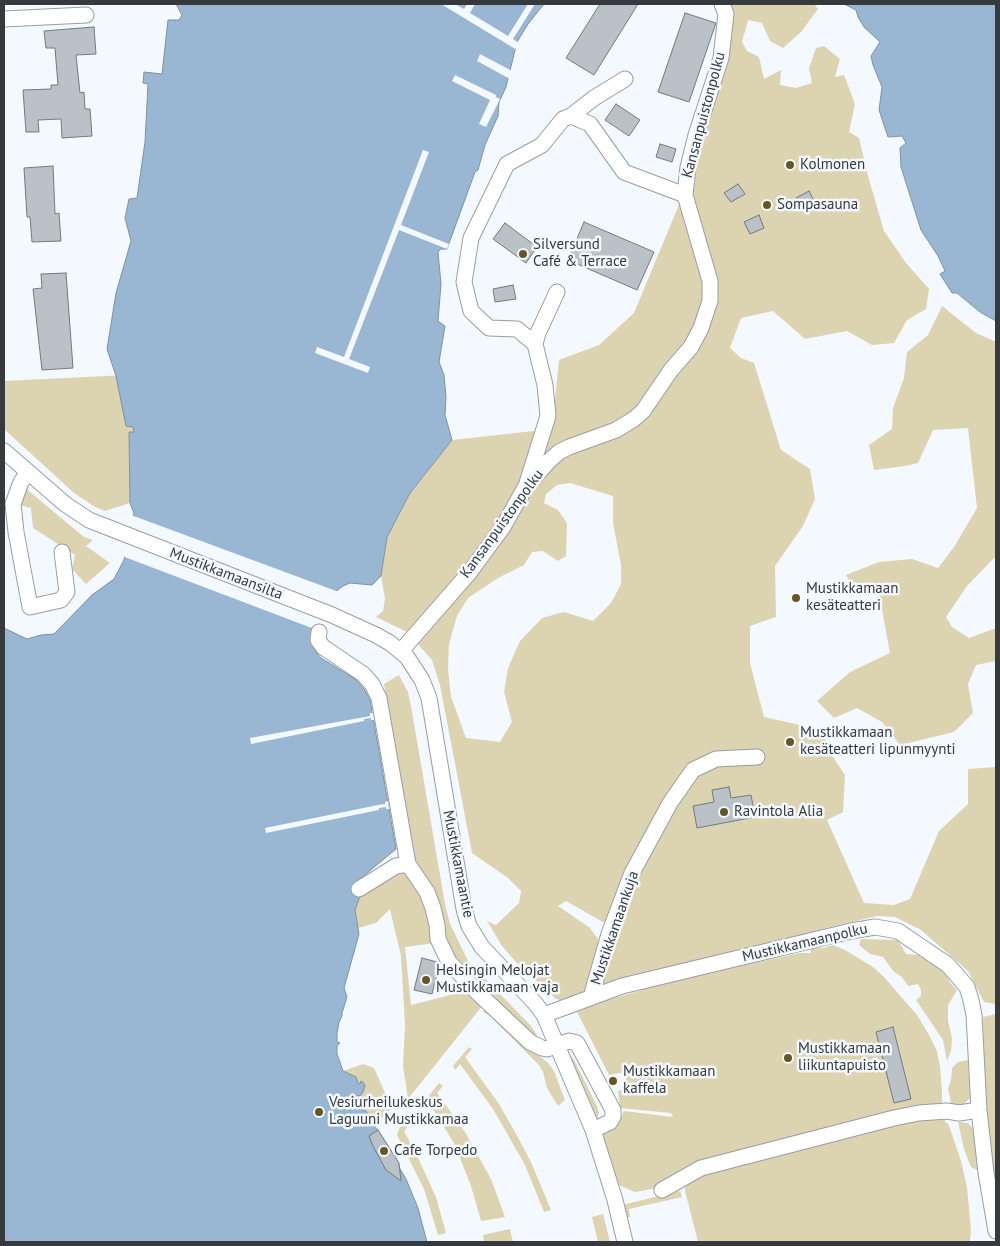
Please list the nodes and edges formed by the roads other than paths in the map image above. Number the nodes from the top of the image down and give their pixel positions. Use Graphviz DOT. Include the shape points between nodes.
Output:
graph roads {
  1 [pos="724,9"];
  2 [pos="86,15"];
  3 [pos="4,19"];
  4 [pos="625,80"];
  5 [pos="572,116"];
  6 [pos="685,194"];
  7 [pos="557,292"];
  8 [pos="535,344"];
  9 [pos="4,451"];
  10 [pos="28,472"];
  11 [pos="526,486"];
  12 [pos="9,512"];
  13 [pos="62,552"];
  14 [pos="332,615"];
  15 [pos="318,632"];
  16 [pos="401,651"];
  17 [pos="757,758"];
  18 [pos="408,864"];
  19 [pos="360,889"];
  20 [pos="591,997"];
  21 [pos="544,1015"];
  22 [pos="556,1046"];
  23 [pos="979,1110"];
  24 [pos="593,1130"];
  25 [pos="662,1190"];
  26 [pos="996,1231"];
  27 [pos="625,1242"];
  1 -- 6 [label="street, Kansanpuistonpolku" via="721,58 696,135"];
  2 -- 3 [label="street"];
  4 -- 5 [label="street" via="594,98"];
  5 -- 6 [label="street" via="590,124 624,172"];
  5 -- 8 [label="street" via="563,119 542,145 507,164 471,238 465,273 464,282 472,312 489,328 518,329"];
  6 -- 11 [label="street, Kansanpuistonpolku" via="710,281 708,310 691,347 634,420 559,452"];
  7 -- 8 [label="street"];
  8 -- 11 [label="street" via="545,384 548,416"];
  9 -- 10 [label="street"];
  10 -- 12 [label="street"];
  10 -- 14 [label="street, Mustikkamaansilta" via="89,520"];
  11 -- 16 [label="street, Kansanpuistonpolku" via="503,527 469,573"];
  12 -- 13 [label="street" via="30,607 61,600 68,592"];
  14 -- 16 [label="street, Mustikkamaantie" via="376,635"];
  15 -- 18 [label="street" via="322,647 363,674 379,698"];
  16 -- 21 [label="street, Mustikkamaantie" via="422,680 428,698 469,926 482,947"];
  17 -- 20 [label="street, Mustikkamaankuja" via="716,759 692,770 632,873 609,934"];
  18 -- 19 [label="street" via="396,866"];
  18 -- 22 [label="street" via="427,892 438,939 449,962 530,1042 547,1049"];
  20 -- 21 [label="street, Mustikkamaankuja"];
  20 -- 23 [label="street, Mustikkamaanpolku" via="622,986 851,931 875,927 898,931 948,965 966,987 974,1015"];
  21 -- 22 [label="street, Mustikkamaantie"];
  22 -- 24 [label="street, Mustikkamaantie"];
  22 -- 24 [label="street" via="568,1041 577,1043 613,1110 610,1122"];
  23 -- 25 [label="street" via="919,1113 886,1120 701,1168"];
  23 -- 26 [label="street, Mustikkamaanpolku"];
  24 -- 27 [label="street, Mustikkamaantie"];
}
